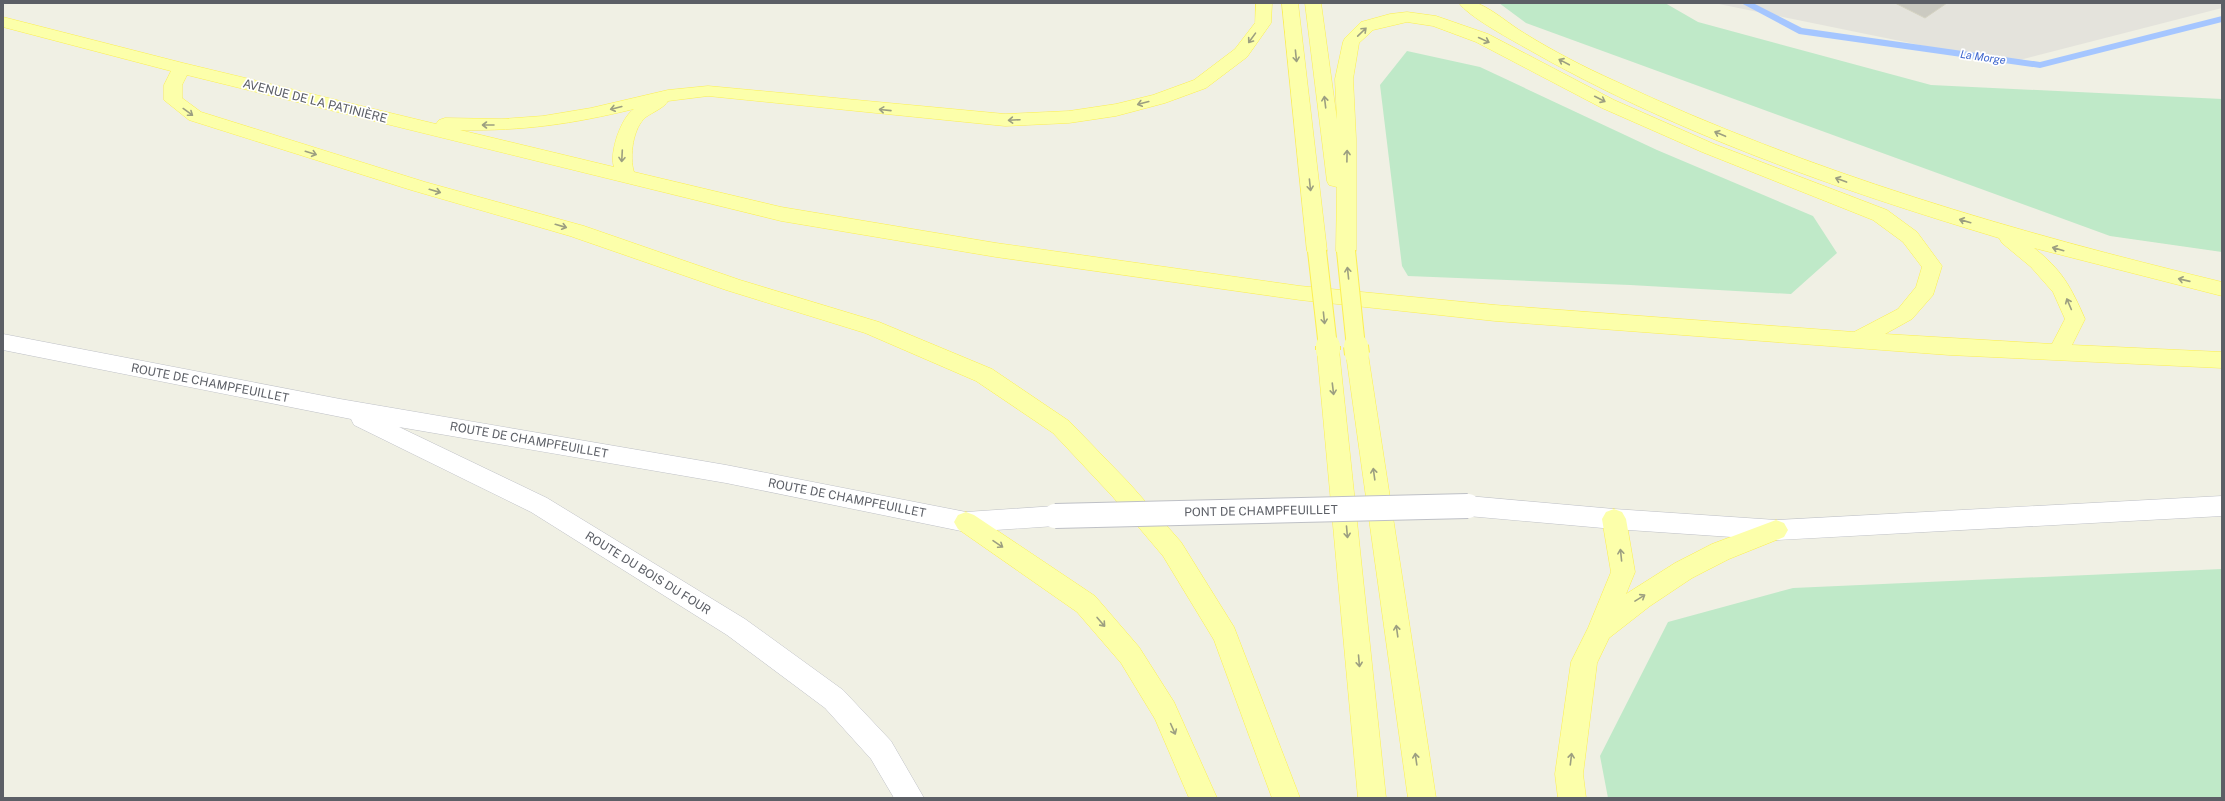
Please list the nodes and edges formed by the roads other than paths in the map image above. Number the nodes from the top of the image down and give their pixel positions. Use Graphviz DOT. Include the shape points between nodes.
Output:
graph roads {
  1 [pos="1264,3"];
  2 [pos="1290,3"];
  3 [pos="1313,3"];
  4 [pos="1467,3"];
  5 [pos="3,22"];
  6 [pos="181,68"];
  7 [pos="668,95"];
  8 [pos="409,124"];
  9 [pos="627,178"];
  10 [pos="2002,232"];
  11 [pos="1346,251"];
  12 [pos="2222,289"];
  13 [pos="1857,340"];
  14 [pos="3,342"];
  15 [pos="2058,352"];
  16 [pos="2222,360"];
  17 [pos="340,408"];
  18 [pos="2222,506"];
  19 [pos="1055,516"];
  20 [pos="1614,519"];
  21 [pos="966,522"];
  22 [pos="1776,530"];
  23 [pos="1599,632"];
  24 [pos="910,798"];
  25 [pos="1203,798"];
  26 [pos="1286,798"];
  27 [pos="1372,798"];
  28 [pos="1422,798"];
  29 [pos="1572,798"];
  1 -- 7 [label="main road, one-way" via="1263,23 1241,53 1200,84 1159,99 1116,110 1069,117 1005,120 708,91"];
  2 -- 27 [label="main road, one-way, bridge" via="1338,436"];
  11 -- 3 [label="main road, one-way"];
  10 -- 4 [label="main road, one-way" via="1902,202 1731,139 1612,88 1504,30"];
  5 -- 6 [label="main road, AVENUE DE LA PATINIÈRE"];
  6 -- 8 [label="main road, AVENUE DE LA PATINIÈRE"];
  6 -- 26 [label="main road, one-way" via="173,85 173,100 195,116 418,186 577,231 733,285 872,327 984,374 1061,427 1172,549 1225,635"];
  7 -- 8 [label="main road, one-way" via="591,114 543,122"];
  7 -- 9 [label="main road, one-way" via="637,115 623,144 622,163"];
  8 -- 9 [label="main road, AVENUE DE LA PATINIÈRE"];
  9 -- 13 [label="main road, AVENUE DE LA PATINIÈRE" via="781,214 996,250 1300,293 1495,313"];
  12 -- 10 [label="main road, one-way" via="2103,261"];
  15 -- 10 [label="main road, one-way" via="2075,319 2062,289 2038,262"];
  11 -- 13 [label="main road, one-way" via="1347,139 1344,79 1351,42 1368,26 1390,19 1407,16 1436,21 1482,38 1608,104 1708,148 1880,215 1910,237 1932,266 1926,290 1905,314"];
  28 -- 11 [label="main road, one-way, bridge" via="1357,354"];
  13 -- 15 [label="main road, AVENUE DE LA PATINIÈRE"];
  14 -- 17 [label="street, ROUTE DE CHAMPFEUILLET"];
  15 -- 16 [label="main road, AVENUE DE LA PATINIÈRE"];
  17 -- 21 [label="street, ROUTE DE CHAMPFEUILLET" via="726,474"];
  17 -- 24 [label="street, ROUTE DU BOIS DU FOUR" via="539,505 736,627 834,698 882,750"];
  18 -- 22 [label="street, PONT DE CHAMPFEUILLET"];
  19 -- 20 [label="street, PONT DE CHAMPFEUILLET, bridge" via="1468,506"];
  19 -- 21 [label="street, ROUTE DE CHAMPFEUILLET"];
  20 -- 22 [label="street, PONT DE CHAMPFEUILLET"];
  23 -- 20 [label="main road, one-way" via="1623,572"];
  21 -- 25 [label="main road, one-way" via="1086,604 1130,655 1166,711"];
  23 -- 22 [label="main road, one-way" via="1632,603 1673,577 1714,554"];
  29 -- 23 [label="main road, one-way" via="1569,774 1584,662"];
}
